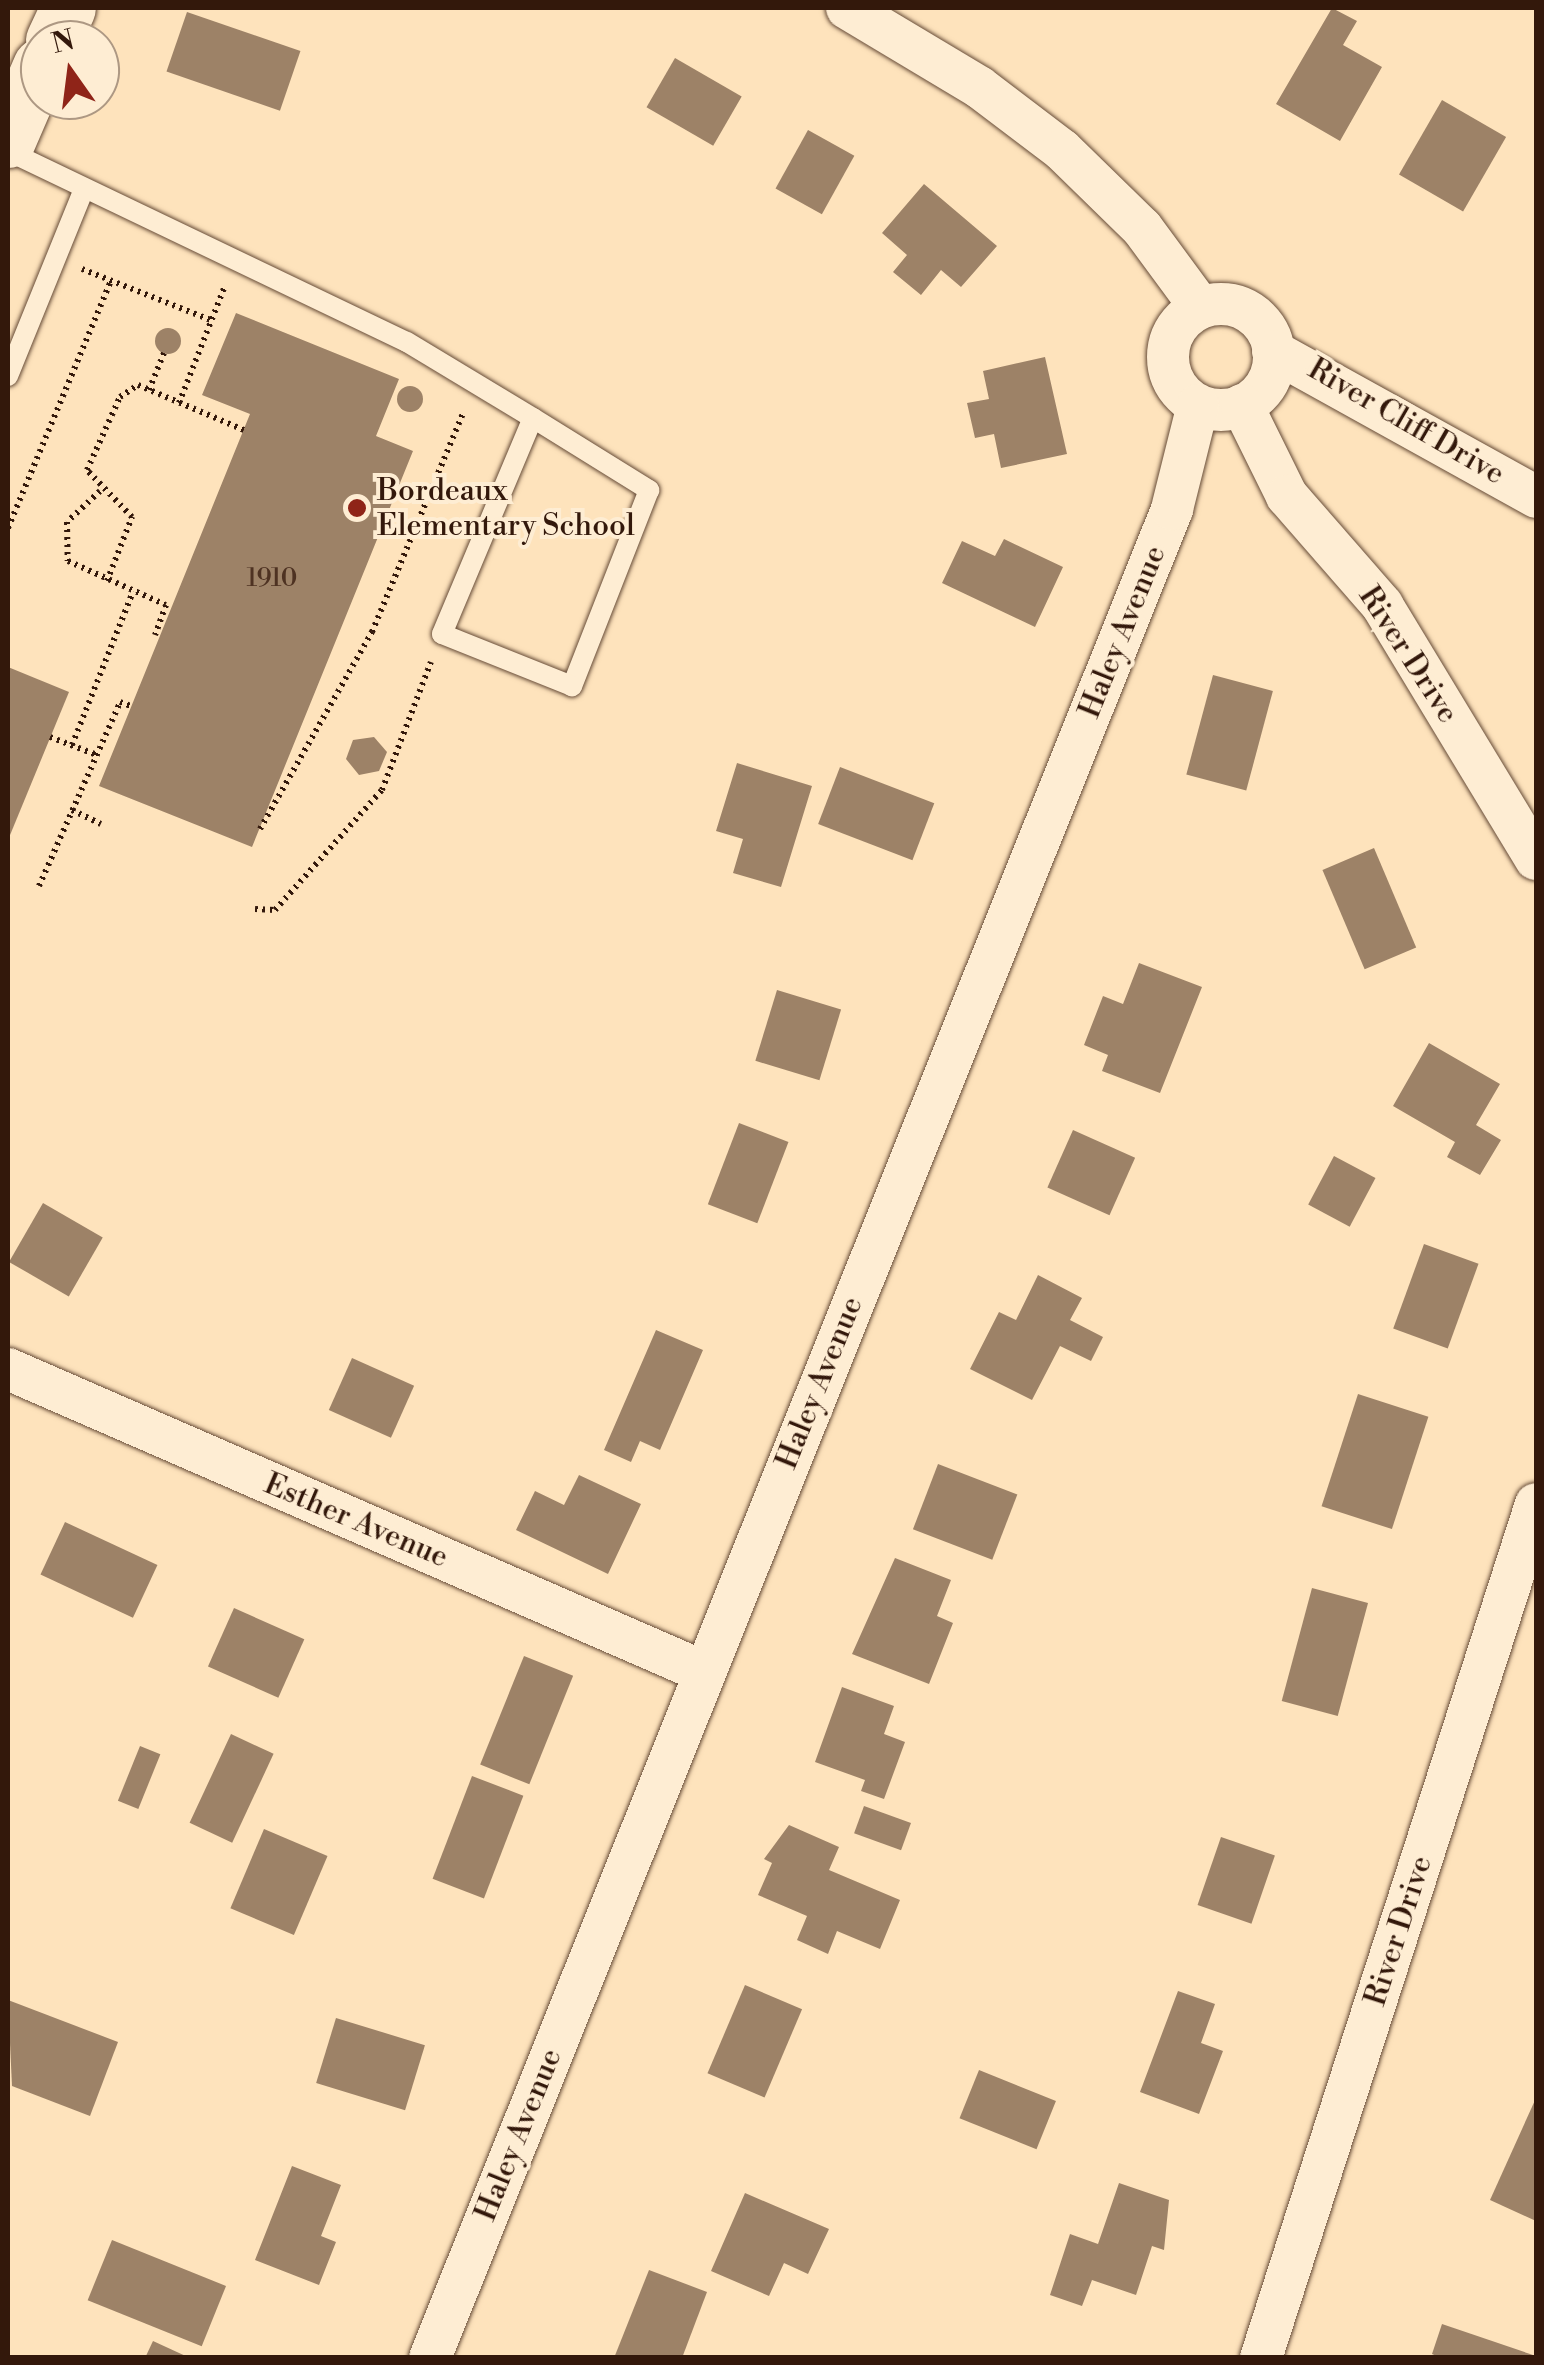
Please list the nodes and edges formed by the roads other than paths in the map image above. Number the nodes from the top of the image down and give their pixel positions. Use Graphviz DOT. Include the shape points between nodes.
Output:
graph roads {
  1 [pos="847,8"];
  2 [pos="20,112"];
  3 [pos="8,140"];
  4 [pos="8,151"];
  5 [pos="83,191"];
  6 [pos="1201,308"];
  7 [pos="1273,350"];
  8 [pos="8,376"];
  9 [pos="1198,405"];
  10 [pos="1242,406"];
  11 [pos="532,418"];
  12 [pos="1536,497"];
  13 [pos="1536,859"];
  14 [pos="8,1370"];
  15 [pos="1536,1504"];
  16 [pos="704,1672"];
  17 [pos="430,2358"];
  18 [pos="1261,2358"];
  1 -- 6 [label="street" via="980,87 1062,150 1142,228"];
  2 -- 3 [label="street"];
  4 -- 5 [label="lane"];
  5 -- 8 [label="lane"];
  5 -- 11 [label="lane" via="238,255"];
  6 -- 7 [label="street" via="1245,310"];
  6 -- 9 [label="street" via="1180,324 1168,356 1178,389"];
  7 -- 10 [label="street" via="1269,380"];
  7 -- 12 [label="street, River Cliff Drive"];
  9 -- 10 [label="street"];
  9 -- 16 [label="street, Haley Avenue" via="1172,509"];
  10 -- 13 [label="street, River Drive" via="1287,496 1382,605"];
  11 -- 11 [label="lane" via="442,634 572,686 649,490"];
  14 -- 16 [label="street, Esther Avenue"];
  15 -- 18 [label="street, River Drive"];
  16 -- 17 [label="street, Haley Avenue"];
}
